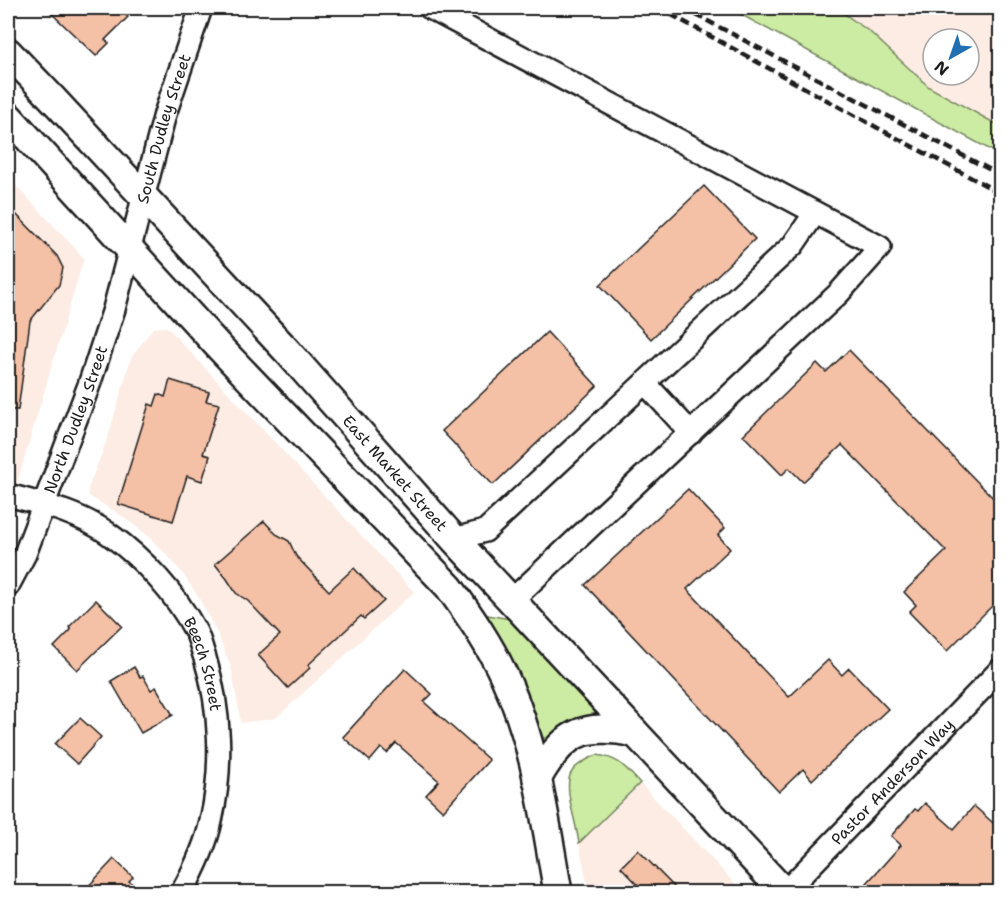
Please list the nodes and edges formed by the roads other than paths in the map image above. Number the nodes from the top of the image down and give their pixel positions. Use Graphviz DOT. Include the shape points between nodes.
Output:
graph roads {
  1 [pos="201,8"];
  2 [pos="430,8"];
  3 [pos="8,52"];
  4 [pos="8,116"];
  5 [pos="143,196"];
  6 [pos="815,213"];
  7 [pos="130,249"];
  8 [pos="646,384"];
  9 [pos="691,433"];
  10 [pos="8,495"];
  11 [pos="44,504"];
  12 [pos="454,539"];
  13 [pos="8,586"];
  14 [pos="449,587"];
  15 [pos="512,600"];
  16 [pos="1000,670"];
  17 [pos="635,733"];
  18 [pos="537,779"];
  19 [pos="182,892"];
  20 [pos="558,892"];
  21 [pos="785,892"];
  1 -- 5 [label="street, South Dudley Street" via="165,114"];
  2 -- 6 [label="street"];
  3 -- 5 [label="main road, East Market Street"];
  4 -- 7 [label="main road"];
  5 -- 7 [label="street, South Dudley Street"];
  5 -- 12 [label="main road, East Market Street"];
  6 -- 8 [label="street" via="793,245"];
  6 -- 9 [label="street" via="880,247 839,293"];
  7 -- 11 [label="street, North Dudley Street" via="89,385"];
  7 -- 14 [label="main road"];
  8 -- 9 [label="street"];
  8 -- 12 [label="street" via="485,531"];
  9 -- 15 [label="street"];
  10 -- 11 [label="street, Beech Street"];
  11 -- 13 [label="street, North Dudley Street"];
  11 -- 19 [label="street, Beech Street" via="90,522 142,560 197,634 212,681 218,723 217,783 211,821"];
  12 -- 15 [label="main road, East Market Street"];
  14 -- 15 [label="main road" via="491,606"];
  14 -- 18 [label="main road" via="481,632 505,678"];
  15 -- 17 [label="main road, East Market Street"];
  16 -- 21 [label="street, Pastor Anderson Way"];
  17 -- 18 [label="main road" via="603,728 584,731 564,742"];
  17 -- 21 [label="main road, East Market Street"];
  18 -- 20 [label="main road"];
}
